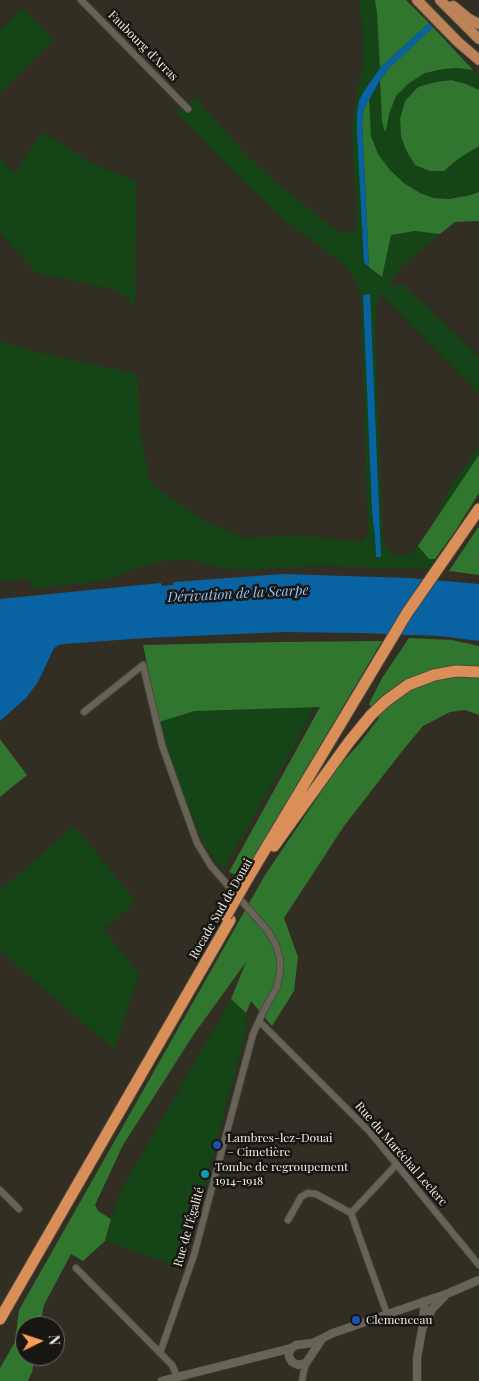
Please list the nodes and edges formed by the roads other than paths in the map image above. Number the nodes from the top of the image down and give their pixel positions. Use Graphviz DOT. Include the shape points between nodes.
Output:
graph roads {
  1 [pos="80,0"];
  2 [pos="417,0"];
  3 [pos="440,0"];
  4 [pos="446,0"];
  5 [pos="479,24"];
  6 [pos="479,39"];
  7 [pos="479,60"];
  8 [pos="188,109"];
  9 [pos="479,509"];
  10 [pos="479,520"];
  11 [pos="443,566"];
  12 [pos="391,646"];
  13 [pos="479,672"];
  14 [pos="84,712"];
  15 [pos="270,852"];
  16 [pos="250,880"];
  17 [pos="228,918"];
  18 [pos="259,1020"];
  19 [pos="397,1164"];
  20 [pos="0,1190"];
  21 [pos="19,1209"];
  22 [pos="351,1212"];
  23 [pos="288,1220"];
  24 [pos="479,1265"];
  25 [pos="76,1268"];
  26 [pos="479,1280"];
  27 [pos="454,1291"];
  28 [pos="426,1301"];
  29 [pos="409,1307"];
  30 [pos="0,1308"];
  31 [pos="430,1313"];
  32 [pos="387,1314"];
  33 [pos="0,1319"];
  34 [pos="423,1321"];
  35 [pos="422,1330"];
  36 [pos="322,1339"];
  37 [pos="303,1345"];
  38 [pos="292,1348"];
  39 [pos="160,1352"];
  40 [pos="260,1356"];
  41 [pos="308,1360"];
  42 [pos="292,1362"];
  43 [pos="177,1376"];
  44 [pos="162,1381"];
  45 [pos="301,1381"];
  46 [pos="417,1381"];
  1 -- 8 [label="street, Faubourg d'Arras"];
  2 -- 7 [label="main road"];
  3 -- 6 [label="main road"];
  4 -- 5 [label="main road"];
  9 -- 11 [label="highway, Rocade Sud de Douai"];
  10 -- 11 [label="highway, Rocade Sud de Douai"];
  11 -- 12 [label="highway, Rocade Sud de Douai"];
  12 -- 15 [label="highway, Rocade Sud de Douai"];
  12 -- 16 [label="highway, Rocade Sud de Douai"];
  13 -- 15 [label="highway" via="450,672 428,677 403,689 382,705 348,742"];
  14 -- 18 [label="street, Rue de l'Égalité" via="143,665 164,750 197,842 211,866 268,931 279,952 279,980"];
  15 -- 16 [label="highway, Rocade Sud de Douai"];
  16 -- 17 [label="highway, Rocade Sud de Douai"];
  17 -- 30 [label="highway, Rocade Sud de Douai"];
  17 -- 33 [label="highway, Rocade Sud de Douai"];
  18 -- 19 [label="street, Rue du Maréchal Leclerc" via="366,1128"];
  18 -- 39 [label="street, Rue de l'Égalité" via="194,1255"];
  19 -- 22 [label="street"];
  19 -- 24 [label="street, Rue du Maréchal Leclerc"];
  20 -- 21 [label="street"];
  22 -- 23 [label="street" via="308,1193 301,1197"];
  22 -- 32 [label="street"];
  25 -- 39 [label="street"];
  26 -- 27 [label="street"];
  27 -- 28 [label="street"];
  27 -- 31 [label="street" via="438,1302"];
  28 -- 29 [label="street"];
  28 -- 31 [label="street"];
  28 -- 34 [label="street"];
  29 -- 32 [label="street"];
  29 -- 34 [label="street" via="418,1311"];
  31 -- 35 [label="street"];
  32 -- 36 [label="street"];
  34 -- 35 [label="street"];
  35 -- 46 [label="street"];
  36 -- 37 [label="street"];
  36 -- 41 [label="street"];
  37 -- 38 [label="street"];
  37 -- 41 [label="street" via="309,1350"];
  38 -- 40 [label="street"];
  38 -- 42 [label="street" via="289,1354"];
  39 -- 43 [label="street"];
  40 -- 42 [label="street" via="285,1357"];
  40 -- 43 [label="street"];
  41 -- 42 [label="street" via="300,1365"];
  41 -- 45 [label="street"];
  42 -- 45 [label="street"];
  43 -- 44 [label="street"];
}
